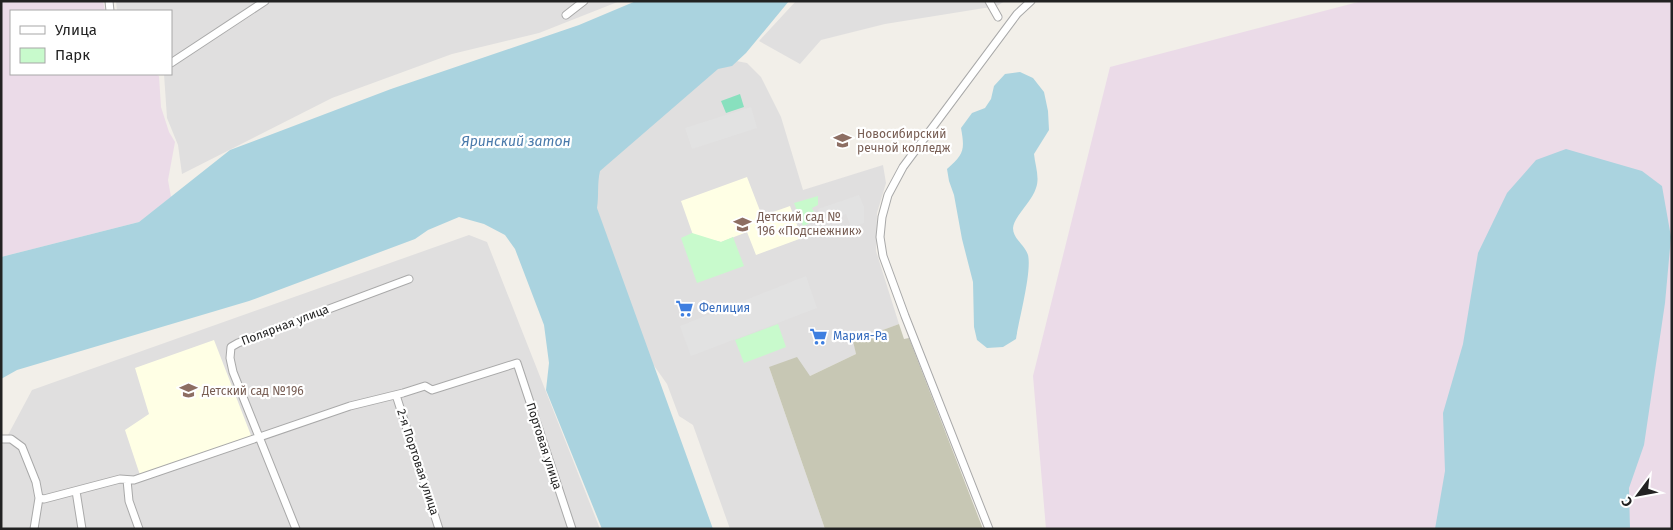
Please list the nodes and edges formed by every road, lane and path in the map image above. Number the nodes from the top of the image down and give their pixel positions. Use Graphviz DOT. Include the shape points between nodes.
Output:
graph roads {
  1 [pos="265,1"];
  2 [pos="584,1"];
  3 [pos="989,1"];
  4 [pos="1030,1"];
  5 [pos="566,15"];
  6 [pos="998,17"];
  7 [pos="172,62"];
  8 [pos="408,279"];
  9 [pos="396,395"];
  10 [pos="260,437"];
  11 [pos="1,439"];
  12 [pos="127,480"];
  13 [pos="76,491"];
  14 [pos="39,498"];
  15 [pos="34,529"];
  16 [pos="82,529"];
  17 [pos="139,529"];
  18 [pos="296,529"];
  19 [pos="439,529"];
  20 [pos="572,529"];
  21 [pos="989,529"];
  1 -- 7 [label="street"];
  2 -- 5 [label="street"];
  3 -- 6 [label="street"];
  4 -- 21 [label="street" via="902,167 888,195 880,237 883,256 905,316"];
  8 -- 10 [label="street, Полярная улица" via="232,347 233,372"];
  9 -- 10 [label="street" via="350,406"];
  9 -- 19 [label="street, 2-я Портовая улица"];
  9 -- 20 [label="street, Портовая улица" via="425,386 432,390 516,363"];
  10 -- 12 [label="street"];
  10 -- 18 [label="street, Полярная улица"];
  11 -- 14 [label="street" via="11,439 22,447"];
  12 -- 13 [label="street" via="120,478"];
  12 -- 17 [label="street" via="129,501"];
  13 -- 14 [label="street"];
  13 -- 16 [label="street"];
  14 -- 15 [label="street"];
}
